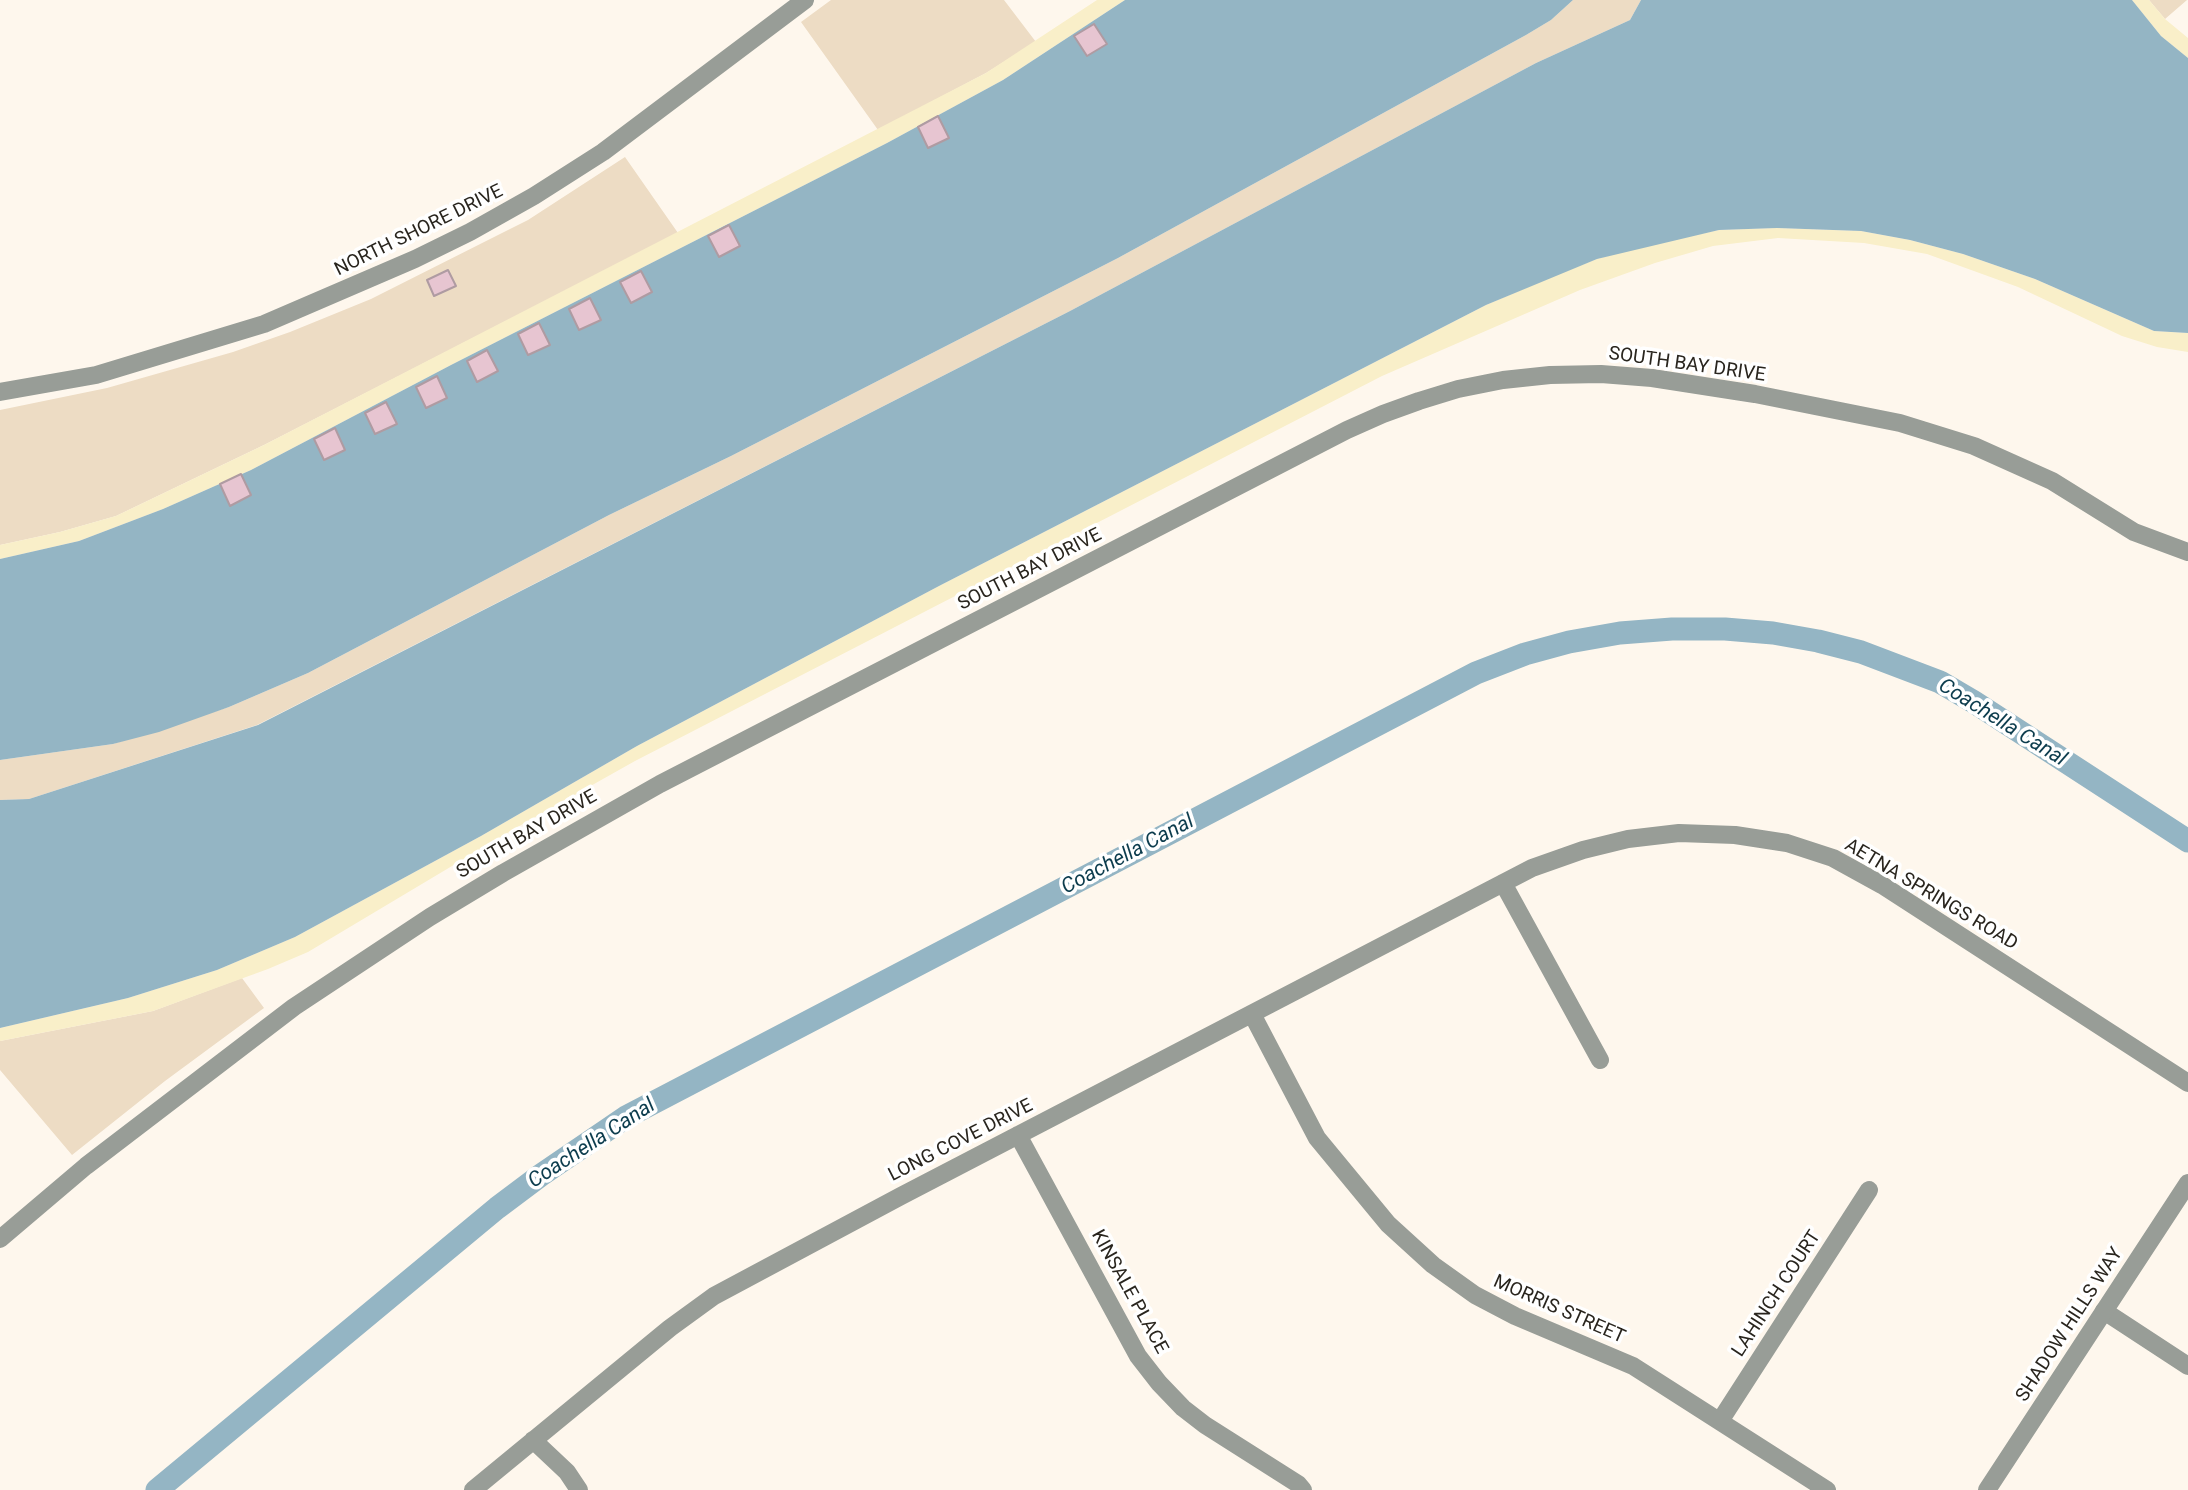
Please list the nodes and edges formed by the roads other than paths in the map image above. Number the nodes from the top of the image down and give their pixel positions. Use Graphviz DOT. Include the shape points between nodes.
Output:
graph roads {
  1 [pos="805,0"];
  2 [pos="0,392"];
  3 [pos="2188,552"];
  4 [pos="1503,883"];
  5 [pos="1252,1014"];
  6 [pos="1600,1060"];
  7 [pos="2188,1083"];
  8 [pos="1018,1135"];
  9 [pos="2188,1183"];
  10 [pos="1869,1190"];
  11 [pos="0,1239"];
  12 [pos="2104,1311"];
  13 [pos="2188,1366"];
  14 [pos="1720,1421"];
  15 [pos="533,1440"];
  16 [pos="473,1490"];
  17 [pos="579,1490"];
  18 [pos="1303,1490"];
  19 [pos="1827,1490"];
  20 [pos="1987,1490"];
  1 -- 2 [label="street, NORTH SHORE DRIVE" via="603,152 534,196 426,254 264,324 96,375"];
  3 -- 11 [label="street, SOUTH BAY DRIVE" via="2134,532 2052,481 1974,446 1900,423 1755,394 1652,377 1550,374 1458,389 1419,401 1323,443 660,784 503,873 284,1015 86,1166"];
  4 -- 5 [label="street, LONG COVE DRIVE"];
  4 -- 6 [label="street"];
  4 -- 7 [label="street, AETNA SPRINGS ROAD" via="1532,868 1628,839 1679,833 1787,843 1833,858 1882,885"];
  5 -- 8 [label="street, LONG COVE DRIVE"];
  5 -- 14 [label="street, MORRIS STREET" via="1317,1138 1388,1224 1433,1265 1515,1317 1633,1366"];
  8 -- 15 [label="street, LONG COVE DRIVE" via="714,1296"];
  8 -- 18 [label="street, KINSALE PLACE" via="1138,1356 1159,1383 1205,1425"];
  9 -- 12 [label="street, SHADOW HILLS WAY"];
  10 -- 14 [label="street, LAHINCH COURT"];
  12 -- 13 [label="street"];
  12 -- 20 [label="street, SHADOW HILLS WAY"];
  14 -- 19 [label="street, MORRIS STREET"];
  15 -- 16 [label="street, LONG COVE DRIVE"];
  15 -- 17 [label="street"];
}
